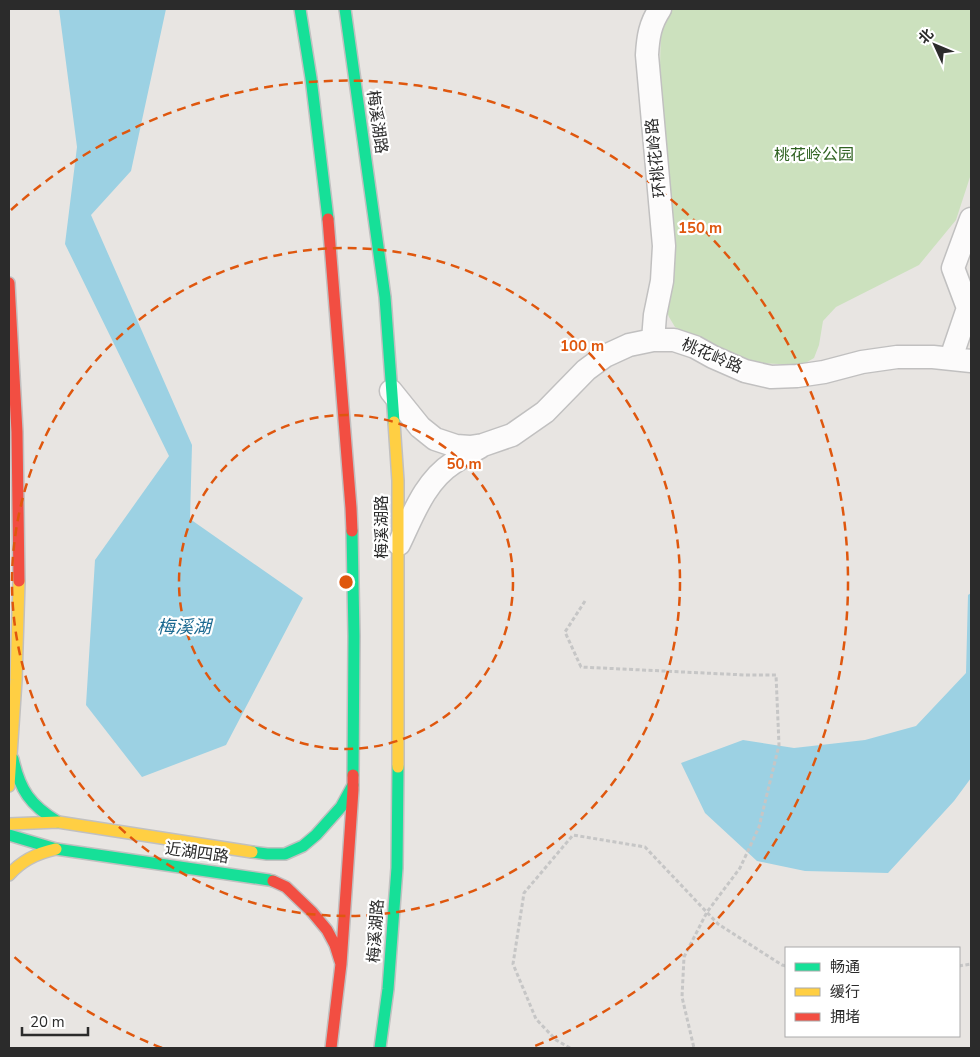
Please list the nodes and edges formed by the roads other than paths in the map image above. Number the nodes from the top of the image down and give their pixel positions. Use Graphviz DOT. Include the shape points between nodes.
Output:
graph roads {
  1 [pos="300,9"];
  2 [pos="345,9"];
  3 [pos="660,9"];
  4 [pos="971,219"];
  5 [pos="9,283"];
  6 [pos="653,340"];
  7 [pos="961,360"];
  8 [pos="391,392"];
  9 [pos="483,445"];
  10 [pos="398,547"];
  11 [pos="12,756"];
  12 [pos="353,785"];
  13 [pos="9,786"];
  14 [pos="58,822"];
  15 [pos="9,824"];
  16 [pos="9,835"];
  17 [pos="56,849"];
  18 [pos="9,875"];
  19 [pos="340,964"];
  20 [pos="331,1048"];
  21 [pos="380,1048"];
  1 -- 12 [label="main road, 梅溪湖路" via="326,195 351,499"];
  2 -- 8 [label="main road, 梅溪湖路" via="384,297"];
  3 -- 6 [label="street, 环桃花岭路" via="653,19 647,55 664,246"];
  4 -- 7 [label="street" via="953,268 968,308"];
  5 -- 11 [label="main road" via="19,543 19,630"];
  6 -- 7 [label="street, 桃花岭路" via="674,340 745,371 771,377 824,372 897,357"];
  6 -- 9 [label="street, 桃花岭路" via="629,345 605,356 586,370 545,412 512,435"];
  8 -- 9 [label="street" via="434,439 456,446"];
  8 -- 10 [label="main road, 梅溪湖路" via="398,481"];
  9 -- 10 [label="street" via="452,464 427,489"];
  10 -- 21 [label="main road, 梅溪湖路" via="397,868"];
  11 -- 13 [label="main road"];
  11 -- 14 [label="main road" via="21,787 46,815"];
  12 -- 14 [label="main road, 近湖四路" via="341,807 316,835 285,854 267,854"];
  12 -- 19 [label="main road, 梅溪湖路"];
  14 -- 15 [label="main road, 近湖四路"];
  16 -- 17 [label="main road, 近湖四路"];
  17 -- 18 [label="main road" via="31,856"];
  17 -- 19 [label="main road, 近湖四路" via="268,880 286,887 327,930"];
  19 -- 20 [label="main road, 梅溪湖路"];
}
